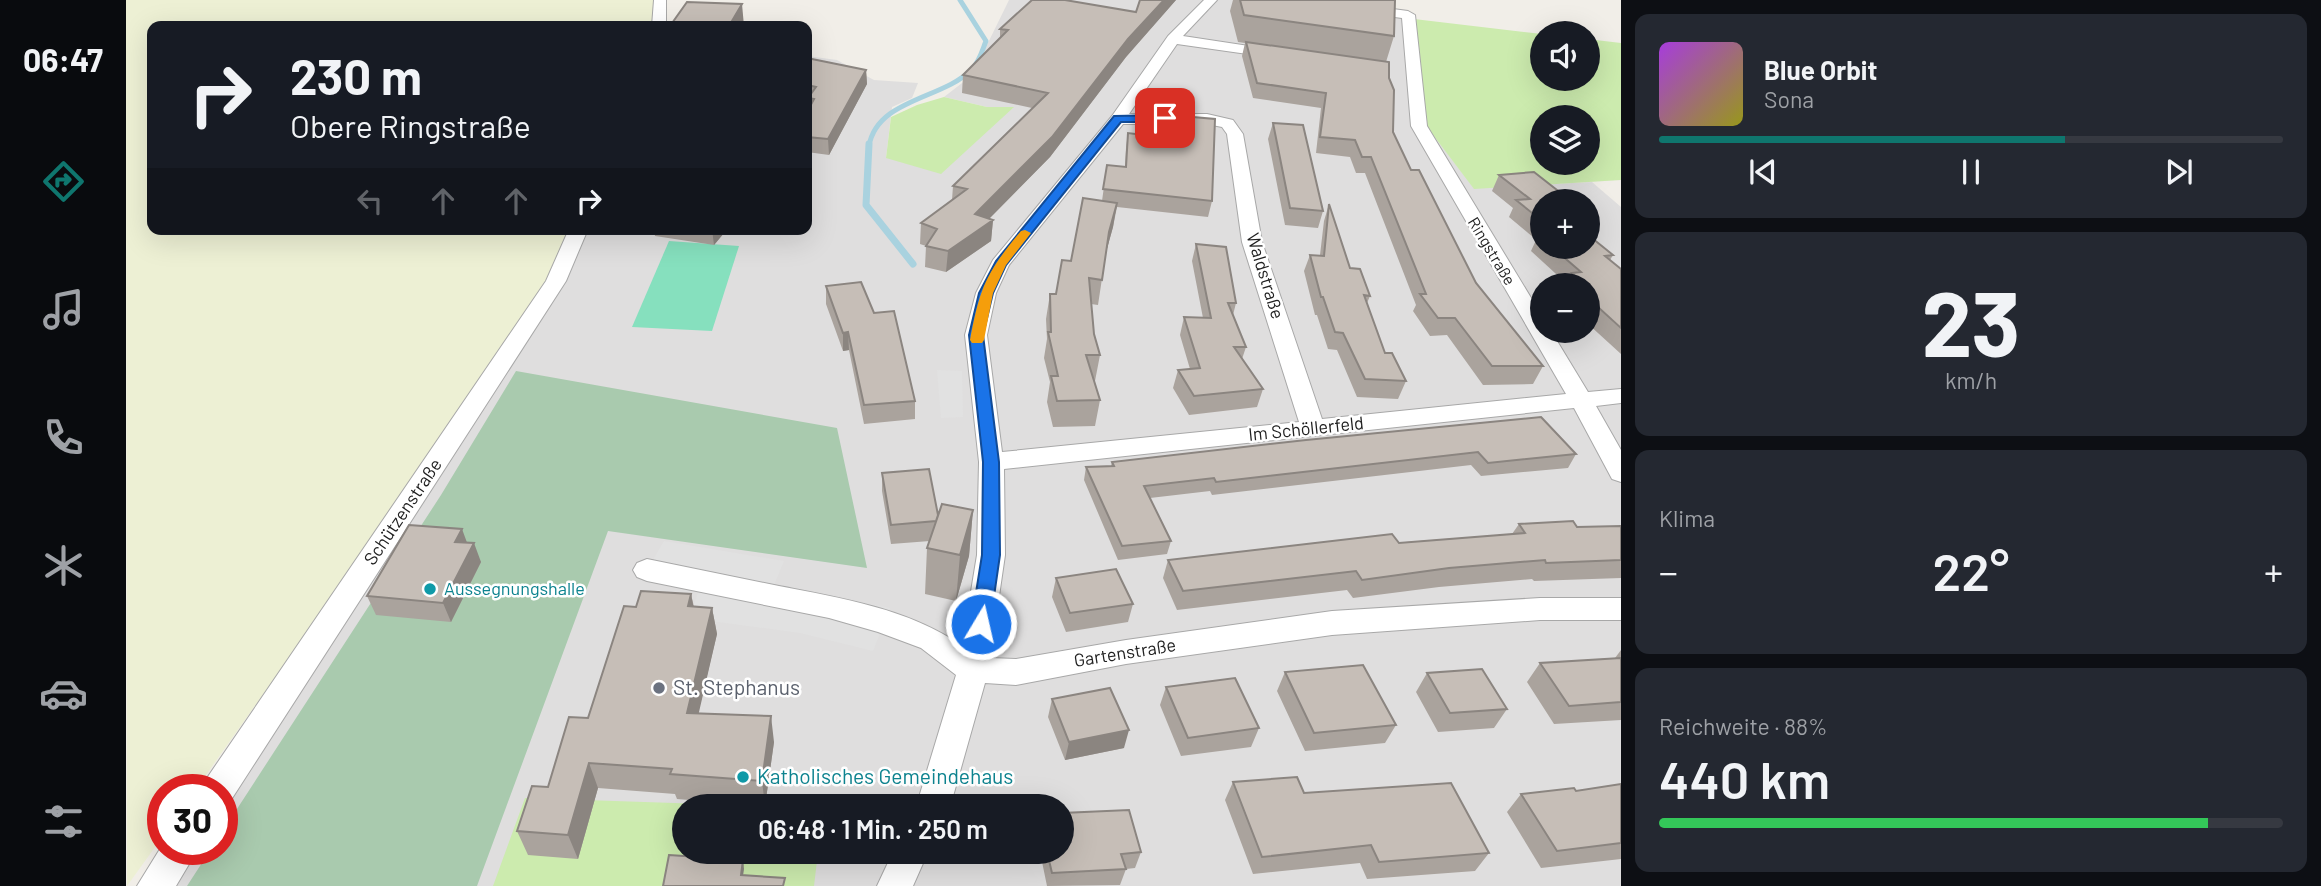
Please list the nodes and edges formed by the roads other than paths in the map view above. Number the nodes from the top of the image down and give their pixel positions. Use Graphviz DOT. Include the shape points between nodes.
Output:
graph roads {
  1 [pos="660,0"];
  2 [pos="1211,0"];
  3 [pos="1296,0"];
  4 [pos="659,21"];
  5 [pos="1173,39"];
  6 [pos="1293,57"];
  7 [pos="1118,118"];
  8 [pos="576,235"];
  9 [pos="1621,396"];
  10 [pos="1581,400"];
  11 [pos="1313,428"];
  12 [pos="991,462"];
  13 [pos="1621,473"];
  14 [pos="647,570"];
  15 [pos="1621,608"];
  16 [pos="973,670"];
  17 [pos="229,774"];
  18 [pos="937,794"];
  19 [pos="905,864"];
  20 [pos="169,865"];
  21 [pos="155,886"];
  22 [pos="895,886"];
  1 -- 4 [label="street"];
  2 -- 5 [label="street"];
  3 -- 10 [label="street, Ringstraße" via="1408,15 1406,73 1419,126"];
  5 -- 6 [label="street"];
  5 -- 7 [label="street"];
  7 -- 11 [label="street, Waldstraße" via="1207,119 1227,123 1235,134 1252,242"];
  7 -- 12 [label="street" via="1000,264 986,293 976,335"];
  8 -- 17 [label="street, Schützenstraße" via="556,281"];
  9 -- 10 [label="street, Im Schöllerfeld"];
  10 -- 11 [label="street, Im Schöllerfeld"];
  10 -- 13 [label="street, Ringstraße"];
  11 -- 12 [label="street, Im Schöllerfeld"];
  12 -- 16 [label="street" via="991,555"];
  14 -- 16 [label="street" via="884,622 931,640"];
  15 -- 16 [label="street, Gartenstraße" via="1332,623 1016,672"];
  16 -- 18 [label="street"];
  19 -- 22 [label="street"];
  20 -- 21 [label="street"];
}
